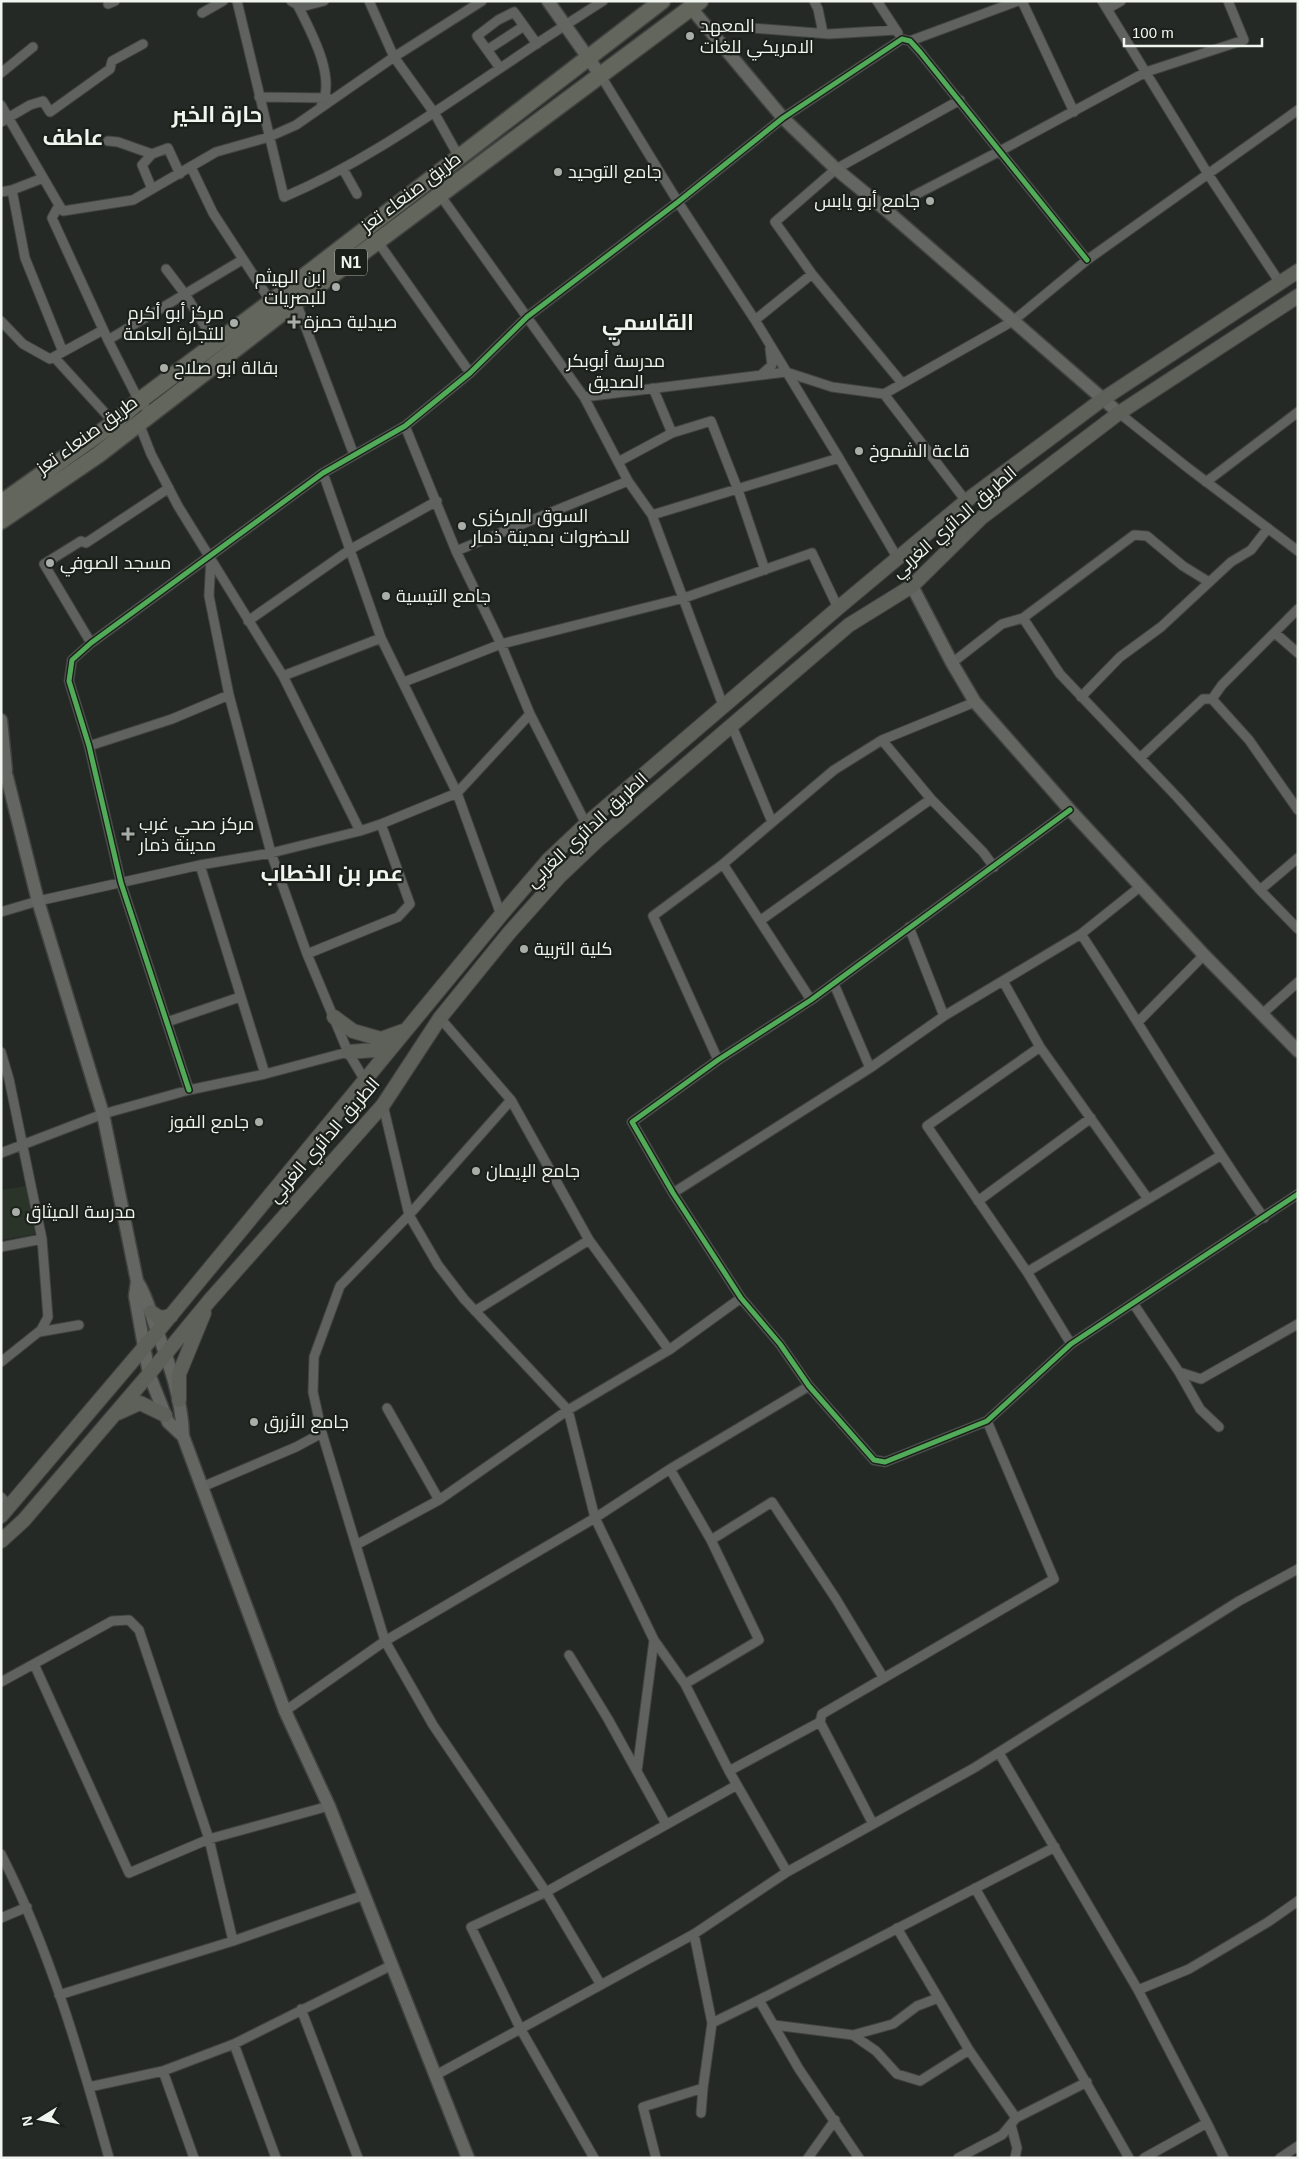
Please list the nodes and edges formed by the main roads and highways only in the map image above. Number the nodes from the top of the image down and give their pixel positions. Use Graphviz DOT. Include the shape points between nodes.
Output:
graph roads {
  1 [pos="662,1"];
  2 [pos="695,5"];
  3 [pos="1298,271"];
  4 [pos="1298,296"];
  5 [pos="139,412"];
  6 [pos="119,429"];
  7 [pos="966,501"];
  8 [pos="1,503"];
  9 [pos="981,518"];
  10 [pos="1,521"];
  11 [pos="724,708"];
  12 [pos="732,726"];
  13 [pos="501,915"];
  14 [pos="509,934"];
  15 [pos="334,1017"];
  16 [pos="404,1031"];
  17 [pos="348,1052"];
  18 [pos="210,1300"];
  19 [pos="151,1312"];
  20 [pos="170,1316"];
  21 [pos="179,1400"];
  22 [pos="115,1414"];
  23 [pos="165,1415"];
  24 [pos="4,1507"];
  25 [pos="1,1541"];
  1 -- 5 [label="highway, طريق صنعاء تعز / N1" via="216,344"];
  2 -- 5 [label="highway, طريق صنعاء تعز / N1" via="378,242"];
  3 -- 7 [label="main road, الطريق الدائري الغربي" via="1103,399"];
  4 -- 9 [label="main road, الطريق الدائري الغربي" via="1119,413"];
  5 -- 6 [label="highway, طريق صنعاء تعز / N1"];
  6 -- 8 [label="highway, طريق صنعاء تعز / N1"];
  6 -- 10 [label="highway, طريق صنعاء تعز / N1" via="98,455"];
  7 -- 9 [label="main road"];
  7 -- 11 [label="main road, الطريق الدائري الغربي"];
  9 -- 12 [label="main road, الطريق الدائري الغربي" via="912,586 850,625"];
  11 -- 12 [label="main road"];
  11 -- 13 [label="main road, الطريق الدائري الغربي" via="548,859"];
  12 -- 14 [label="main road, الطريق الدائري الغربي" via="559,877"];
  13 -- 14 [label="main road"];
  13 -- 16 [label="main road, الطريق الدائري الغربي"];
  14 -- 18 [label="main road, الطريق الدائري الغربي" via="440,1018 383,1105"];
  15 -- 16 [label="main road" via="353,1031 381,1039"];
  16 -- 17 [label="main road" via="375,1050"];
  16 -- 20 [label="main road, الطريق الدائري الغربي"];
  18 -- 21 [label="main road" via="179,1374"];
  18 -- 22 [label="main road, الطريق الدائري الغربي"];
  19 -- 20 [label="main road" via="160,1318"];
  20 -- 24 [label="main road, الطريق الدائري الغربي"];
  22 -- 23 [label="main road" via="140,1403"];
  22 -- 25 [label="main road, الطريق الدائري الغربي" via="24,1520"];
}
